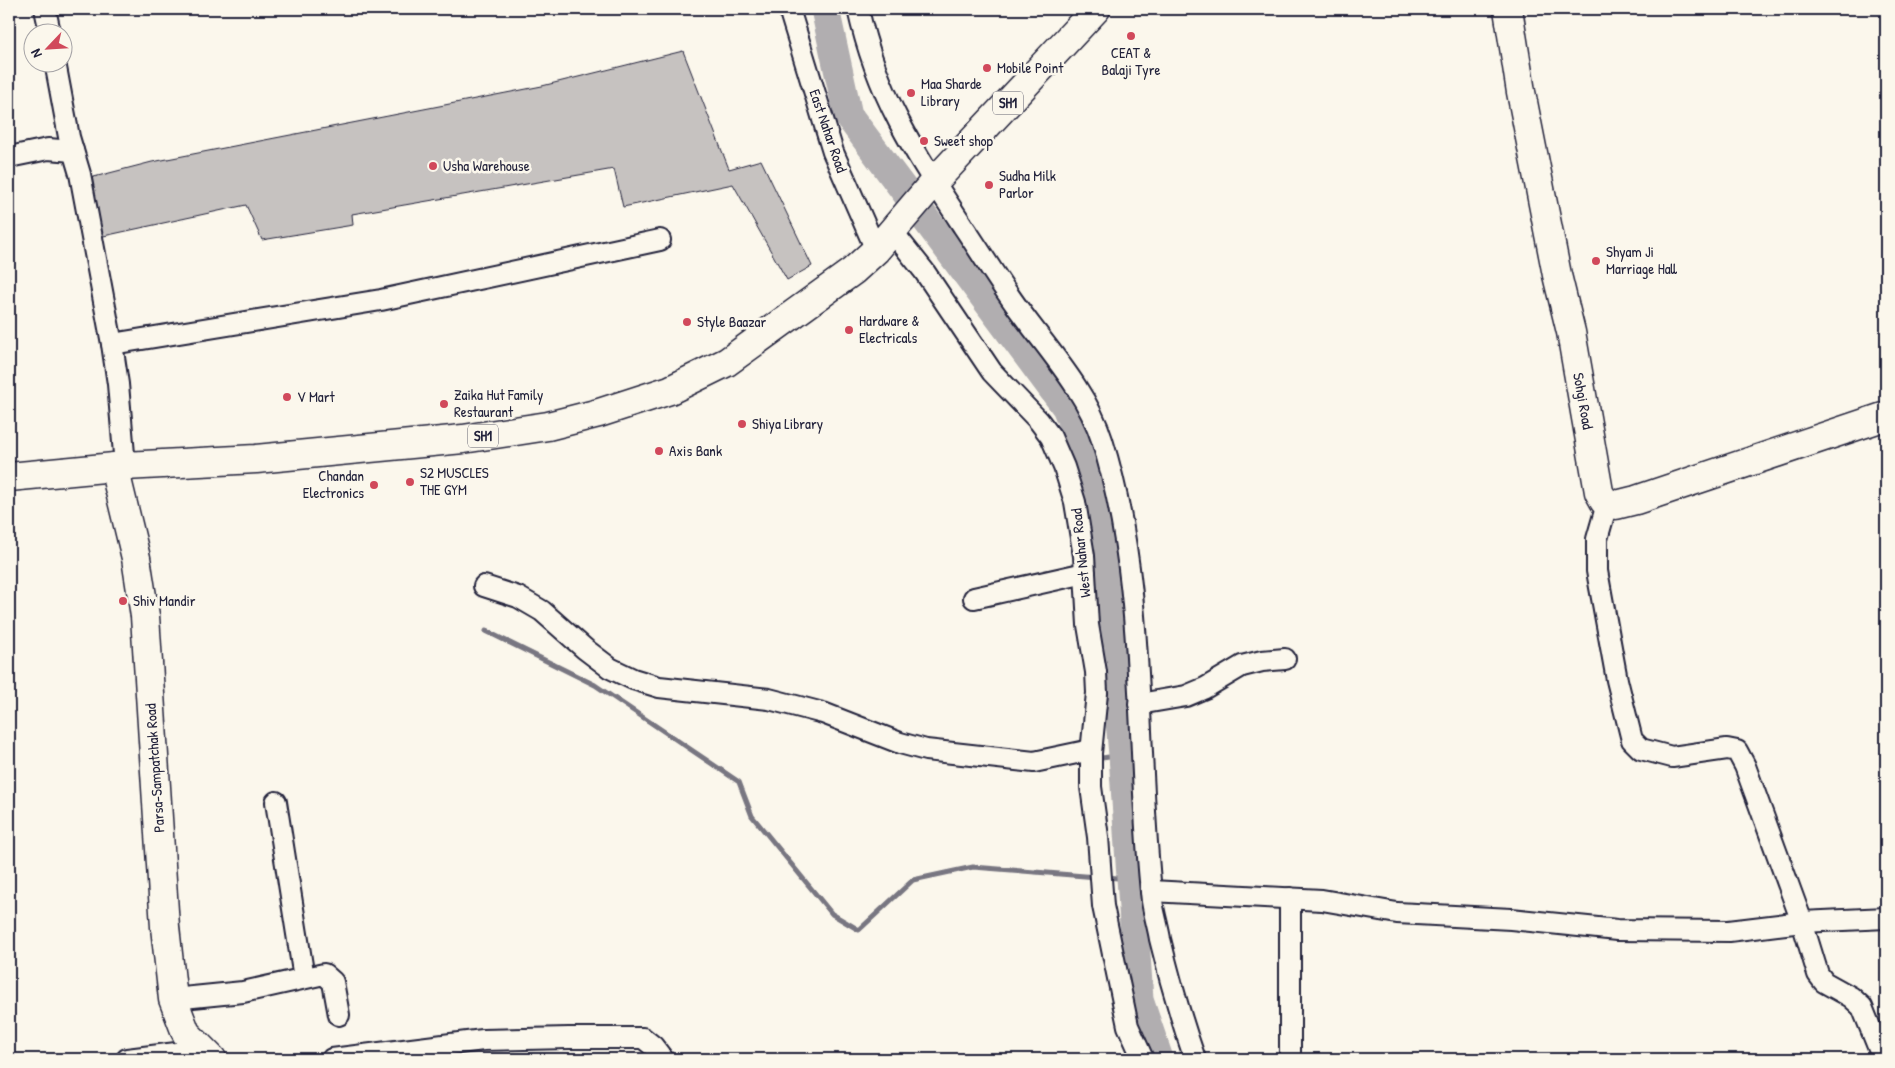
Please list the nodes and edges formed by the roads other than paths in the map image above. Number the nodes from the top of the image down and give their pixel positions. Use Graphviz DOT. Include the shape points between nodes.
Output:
graph roads {
  1 [pos="45,9"];
  2 [pos="789,9"];
  3 [pos="858,9"];
  4 [pos="1096,9"];
  5 [pos="1508,9"];
  6 [pos="48,22"];
  7 [pos="57,72"];
  8 [pos="73,151"];
  9 [pos="9,156"];
  10 [pos="928,190"];
  11 [pos="889,235"];
  12 [pos="660,240"];
  13 [pos="112,344"];
  14 [pos="1886,416"];
  15 [pos="120,467"];
  16 [pos="9,477"];
  17 [pos="1607,504"];
  18 [pos="1085,573"];
  19 [pos="484,586"];
  20 [pos="974,598"];
  21 [pos="1286,658"];
  22 [pos="1139,704"];
  23 [pos="1091,752"];
  24 [pos="276,802"];
  25 [pos="1152,891"];
  26 [pos="1290,898"];
  27 [pos="1886,918"];
  28 [pos="1802,922"];
  29 [pos="304,978"];
  30 [pos="173,999"];
  31 [pos="339,1016"];
  32 [pos="206,1054"];
  33 [pos="127,1059"];
  34 [pos="332,1059"];
  35 [pos="663,1059"];
  36 [pos="1143,1059"];
  37 [pos="1195,1059"];
  38 [pos="1290,1059"];
  39 [pos="1883,1059"];
  1 -- 6 [label="street"];
  2 -- 11 [label="street, East Nahar Road" via="834,152"];
  3 -- 10 [label="street" via="866,47"];
  4 -- 10 [label="main road, SH1"];
  5 -- 17 [label="main road, Sohgi Road" via="1521,92 1571,332 1599,492"];
  7 -- 8 [label="street"];
  8 -- 9 [label="street" via="48,149"];
  8 -- 13 [label="street"];
  10 -- 11 [label="main road, SH1"];
  10 -- 22 [label="street" via="1064,370 1101,436 1128,550"];
  11 -- 15 [label="main road, SH1" via="853,271 727,362 670,390 599,413 548,426 453,440 256,459"];
  11 -- 18 [label="street, West Nahar Road" via="924,270 992,372 1025,404 1050,437 1075,502"];
  12 -- 13 [label="street" via="381,300"];
  13 -- 15 [label="street" via="118,384"];
  14 -- 17 [label="main road" via="1636,500"];
  15 -- 16 [label="main road, SH1"];
  15 -- 30 [label="main road, Parsa-Sampatchak Road" via="145,616 165,927"];
  17 -- 28 [label="street" via="1597,539 1597,571 1630,735 1641,749 1672,757 1727,749 1737,751"];
  18 -- 20 [label="street"];
  18 -- 23 [label="street, West Nahar Road" via="1097,693"];
  19 -- 23 [label="street" via="518,597 542,611 610,668 632,679 659,686 768,699 823,713 926,750 1034,762"];
  21 -- 22 [label="street" via="1242,666 1186,696"];
  22 -- 25 [label="street"];
  23 -- 36 [label="street, West Nahar Road" via="1091,787 1103,906 1128,1026"];
  24 -- 29 [label="street"];
  25 -- 26 [label="street"];
  25 -- 37 [label="street" via="1174,998"];
  26 -- 28 [label="street" via="1330,901 1397,913 1511,919 1617,930 1729,931"];
  26 -- 38 [label="street"];
  27 -- 28 [label="street"];
  28 -- 39 [label="street" via="1820,978 1857,1001"];
  29 -- 30 [label="street" via="243,992"];
  29 -- 31 [label="street" via="324,974 331,978"];
  30 -- 32 [label="main road, Parsa-Sampatchak Road" via="186,1033"];
  32 -- 33 [label="street"];
  34 -- 35 [label="street" via="483,1040 643,1038"];
}
